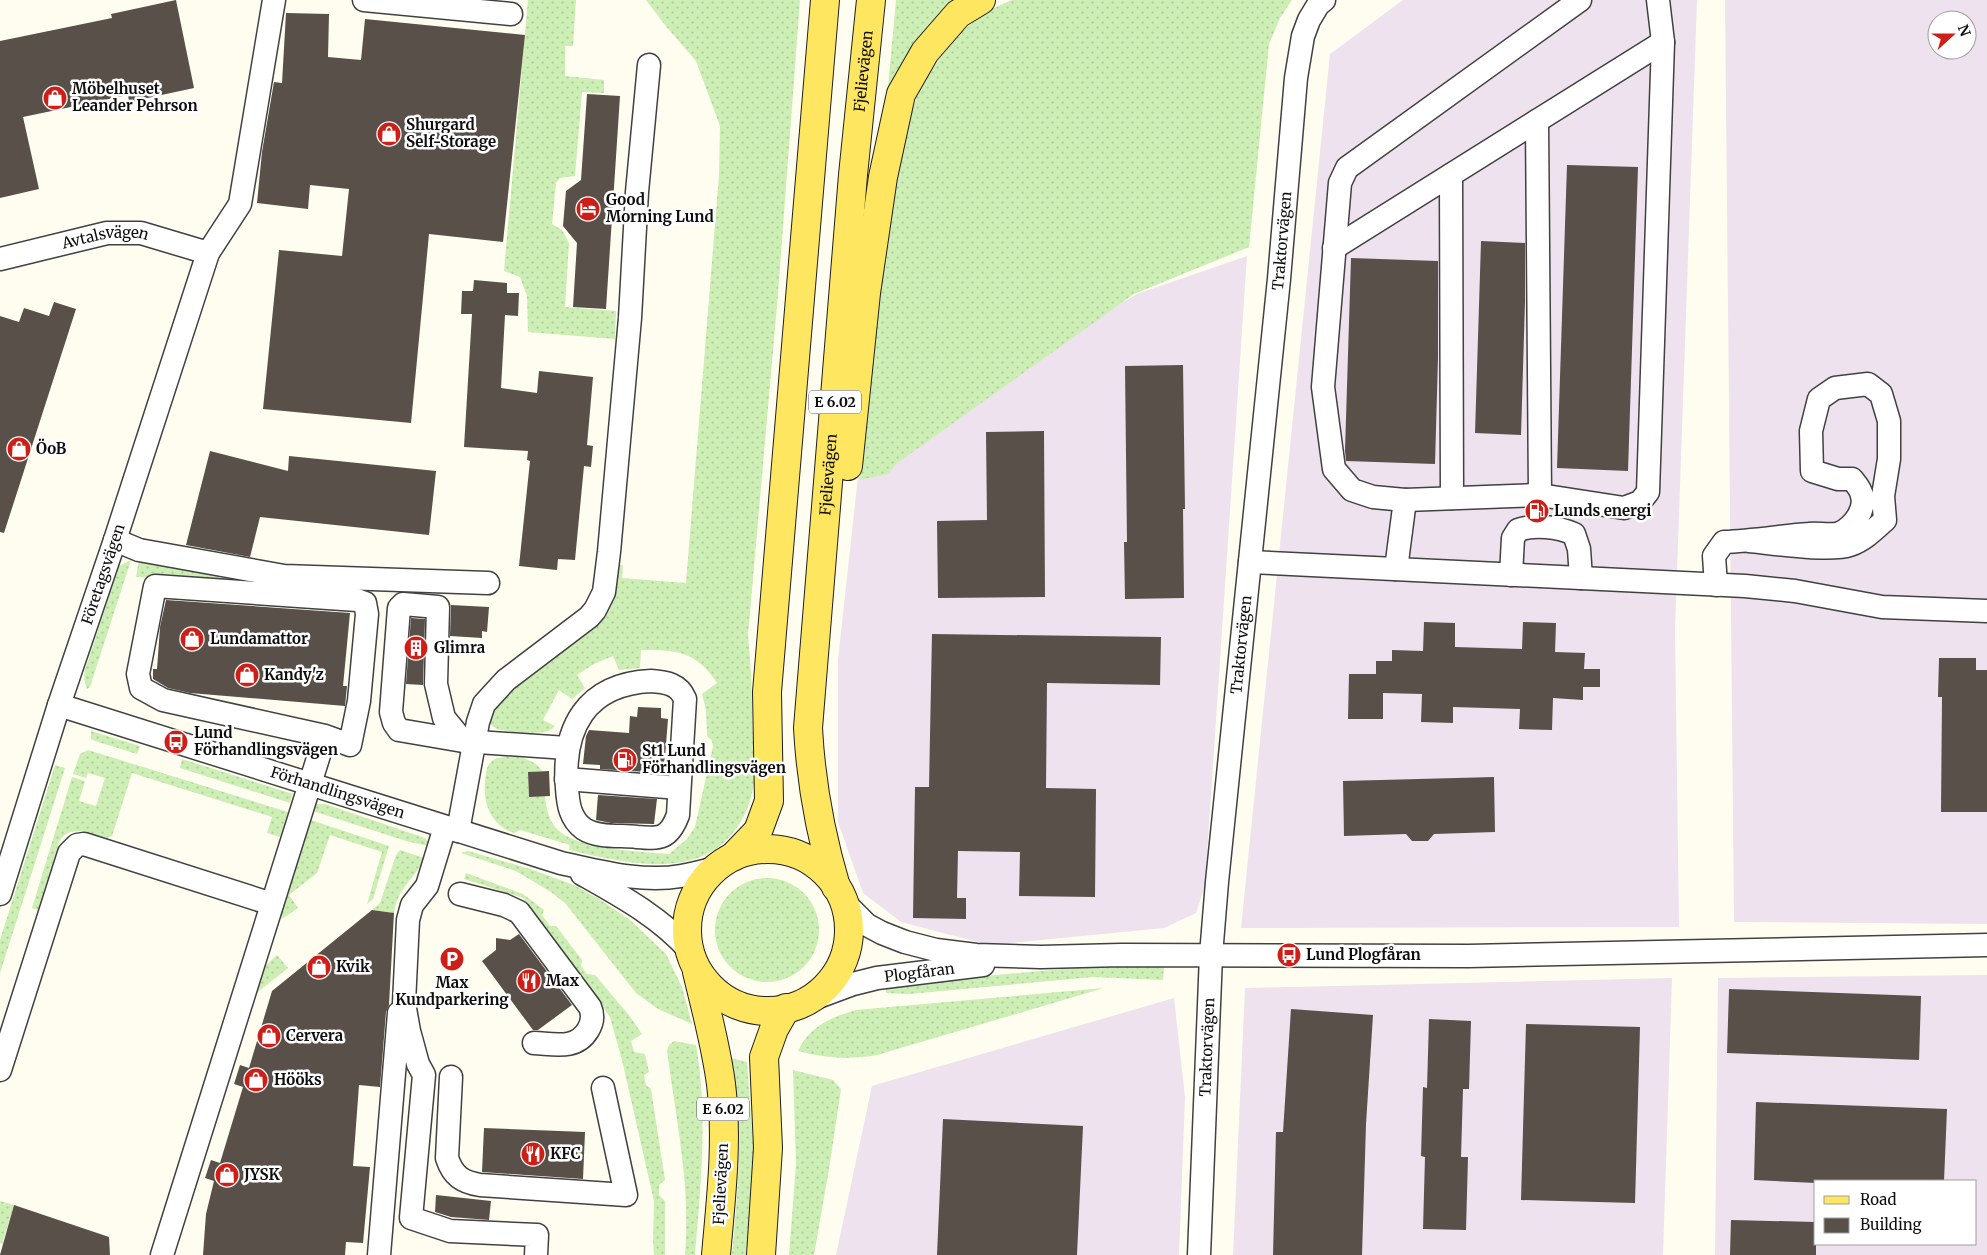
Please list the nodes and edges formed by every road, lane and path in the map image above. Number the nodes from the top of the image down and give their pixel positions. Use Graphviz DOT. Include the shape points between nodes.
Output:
graph roads {
  1 [pos="274,0"];
  2 [pos="364,0"];
  3 [pos="825,0"];
  4 [pos="871,0"];
  5 [pos="981,0"];
  6 [pos="1324,0"];
  7 [pos="1580,0"];
  8 [pos="1658,0"];
  9 [pos="511,14"];
  10 [pos="1663,42"];
  11 [pos="648,65"];
  12 [pos="1537,121"];
  13 [pos="1451,175"];
  14 [pos="1334,248"];
  15 [pos="208,253"];
  16 [pos="0,259"];
  17 [pos="1540,495"];
  18 [pos="1452,498"];
  19 [pos="1405,500"];
  20 [pos="115,540"];
  21 [pos="1749,541"];
  22 [pos="1250,562"];
  23 [pos="1396,569"];
  24 [pos="1511,575"];
  25 [pos="1581,578"];
  26 [pos="488,582"];
  27 [pos="1716,585"];
  28 [pos="818,597"];
  29 [pos="1987,611"];
  30 [pos="59,705"];
  31 [pos="324,736"];
  32 [pos="469,742"];
  33 [pos="567,748"];
  34 [pos="566,779"];
  35 [pos="309,784"];
  36 [pos="679,788"];
  37 [pos="452,829"];
  38 [pos="724,862"];
  39 [pos="561,863"];
  40 [pos="839,893"];
  41 [pos="0,894"];
  42 [pos="460,894"];
  43 [pos="272,904"];
  44 [pos="1987,945"];
  45 [pos="1211,955"];
  46 [pos="1041,957"];
  47 [pos="693,958"];
  48 [pos="404,1003"];
  49 [pos="794,1005"];
  50 [pos="534,1043"];
  51 [pos="0,1070"];
  52 [pos="451,1077"];
  53 [pos="603,1088"];
  54 [pos="162,1255"];
  55 [pos="378,1255"];
  56 [pos="536,1255"];
  57 [pos="716,1255"];
  58 [pos="761,1255"];
  59 [pos="1199,1255"];
  1 -- 15 [label="street, Företagsvägen" via="240,204"];
  2 -- 9 [label="street"];
  3 -- 38 [label="main road, Fjelievägen / E 6.02" via="767,692 769,801 758,831"];
  4 -- 28 [label="main road, Fjelievägen / E 6.02"];
  5 -- 28 [label="main road" via="958,14 925,52 901,94 883,177 866,293 844,499"];
  6 -- 22 [label="street, Traktorvägen" via="1308,20 1296,78"];
  7 -- 14 [label="street" via="1347,168 1340,183"];
  8 -- 10 [label="street"];
  10 -- 12 [label="street"];
  10 -- 17 [label="street" via="1648,492 1640,502 1624,508"];
  11 -- 32 [label="street" via="616,486 604,592 589,617 492,693 484,704"];
  12 -- 13 [label="street"];
  12 -- 17 [label="street"];
  13 -- 14 [label="street"];
  13 -- 18 [label="street"];
  14 -- 19 [label="street" via="1323,387 1334,469 1352,490 1373,497"];
  15 -- 16 [label="street, Avtalsvägen" via="141,233 107,233"];
  15 -- 20 [label="street, Företagsvägen"];
  17 -- 18 [label="street"];
  18 -- 19 [label="street"];
  19 -- 23 [label="street"];
  20 -- 26 [label="street" via="139,550 284,576"];
  20 -- 30 [label="street, Företagsvägen"];
  21 -- 21 [label="street" via="1848,546 1869,535 1885,520 1889,421 1881,394 1868,384 1835,388 1819,399 1811,431 1812,471 1838,479 1852,479 1863,497 1852,525 1838,534"];
  21 -- 27 [label="street" via="1724,542 1714,556"];
  22 -- 23 [label="street"];
  22 -- 45 [label="street, Traktorvägen"];
  23 -- 24 [label="street"];
  24 -- 25 [label="street"];
  24 -- 25 [label="street" via="1513,538 1518,530 1537,527 1574,534 1579,549"];
  25 -- 27 [label="street"];
  27 -- 29 [label="street" via="1795,591 1882,607"];
  28 -- 40 [label="main road, Fjelievägen / E 6.02" via="808,728 810,770 823,844"];
  30 -- 35 [label="street, Förhandlingsvägen"];
  30 -- 41 [label="street, Företagsvägen"];
  31 -- 31 [label="street" via="163,700 141,688 138,674 155,586 357,600 365,604 367,614 359,700 350,745"];
  31 -- 35 [label="street"];
  32 -- 32 [label="street" via="399,730 394,723 392,689 399,608 403,604 438,607 436,684 444,718"];
  32 -- 33 [label="street"];
  32 -- 37 [label="street"];
  33 -- 34 [label="street"];
  33 -- 36 [label="street" via="572,730 584,710 606,693 633,682 667,682 682,693 686,706"];
  34 -- 36 [label="street"];
  34 -- 36 [label="street" via="571,813 584,829 594,833 654,838 667,834 673,828 678,815"];
  35 -- 37 [label="street, Förhandlingsvägen"];
  35 -- 43 [label="street"];
  37 -- 39 [label="street, Förhandlingsvägen"];
  37 -- 48 [label="street" via="427,886 409,912"];
  38 -- 39 [label="street, Förhandlingsvägen" via="680,876 661,878 609,873"];
  38 -- 40 [label="main road, Fjelievägen" via="751,850 768,849 795,854 818,867"];
  38 -- 47 [label="main road, Fjelievägen" via="698,890 690,910 687,932"];
  39 -- 47 [label="street, Förhandlingsvägen" via="616,893 667,927"];
  40 -- 46 [label="street, Plogfåran" via="867,924 905,942 976,956"];
  40 -- 49 [label="main road, Fjelievägen" via="848,927 844,955 825,986"];
  42 -- 50 [label="street" via="509,906 519,912 590,1006 590,1026 575,1043"];
  43 -- 51 [label="street" via="84,844 75,846 69,853"];
  43 -- 54 [label="street"];
  44 -- 45 [label="street, Plogfåran" via="1478,955"];
  45 -- 46 [label="street, Plogfåran"];
  45 -- 59 [label="street, Traktorvägen"];
  46 -- 49 [label="street, Plogfåran" via="877,978"];
  47 -- 49 [label="main road" via="715,991 733,1003 754,1009"];
  47 -- 57 [label="main road, Fjelievägen / E 6.02" via="721,1084 724,1163"];
  48 -- 55 [label="street" via="398,1016"];
  48 -- 56 [label="street" via="418,1064 424,1075 411,1218 450,1231 537,1235"];
  49 -- 58 [label="main road, Fjelievägen / E 6.02" via="774,1028 764,1057 768,1148"];
  52 -- 53 [label="street" via="447,1158 450,1168 460,1179 480,1185 626,1195"];
}
